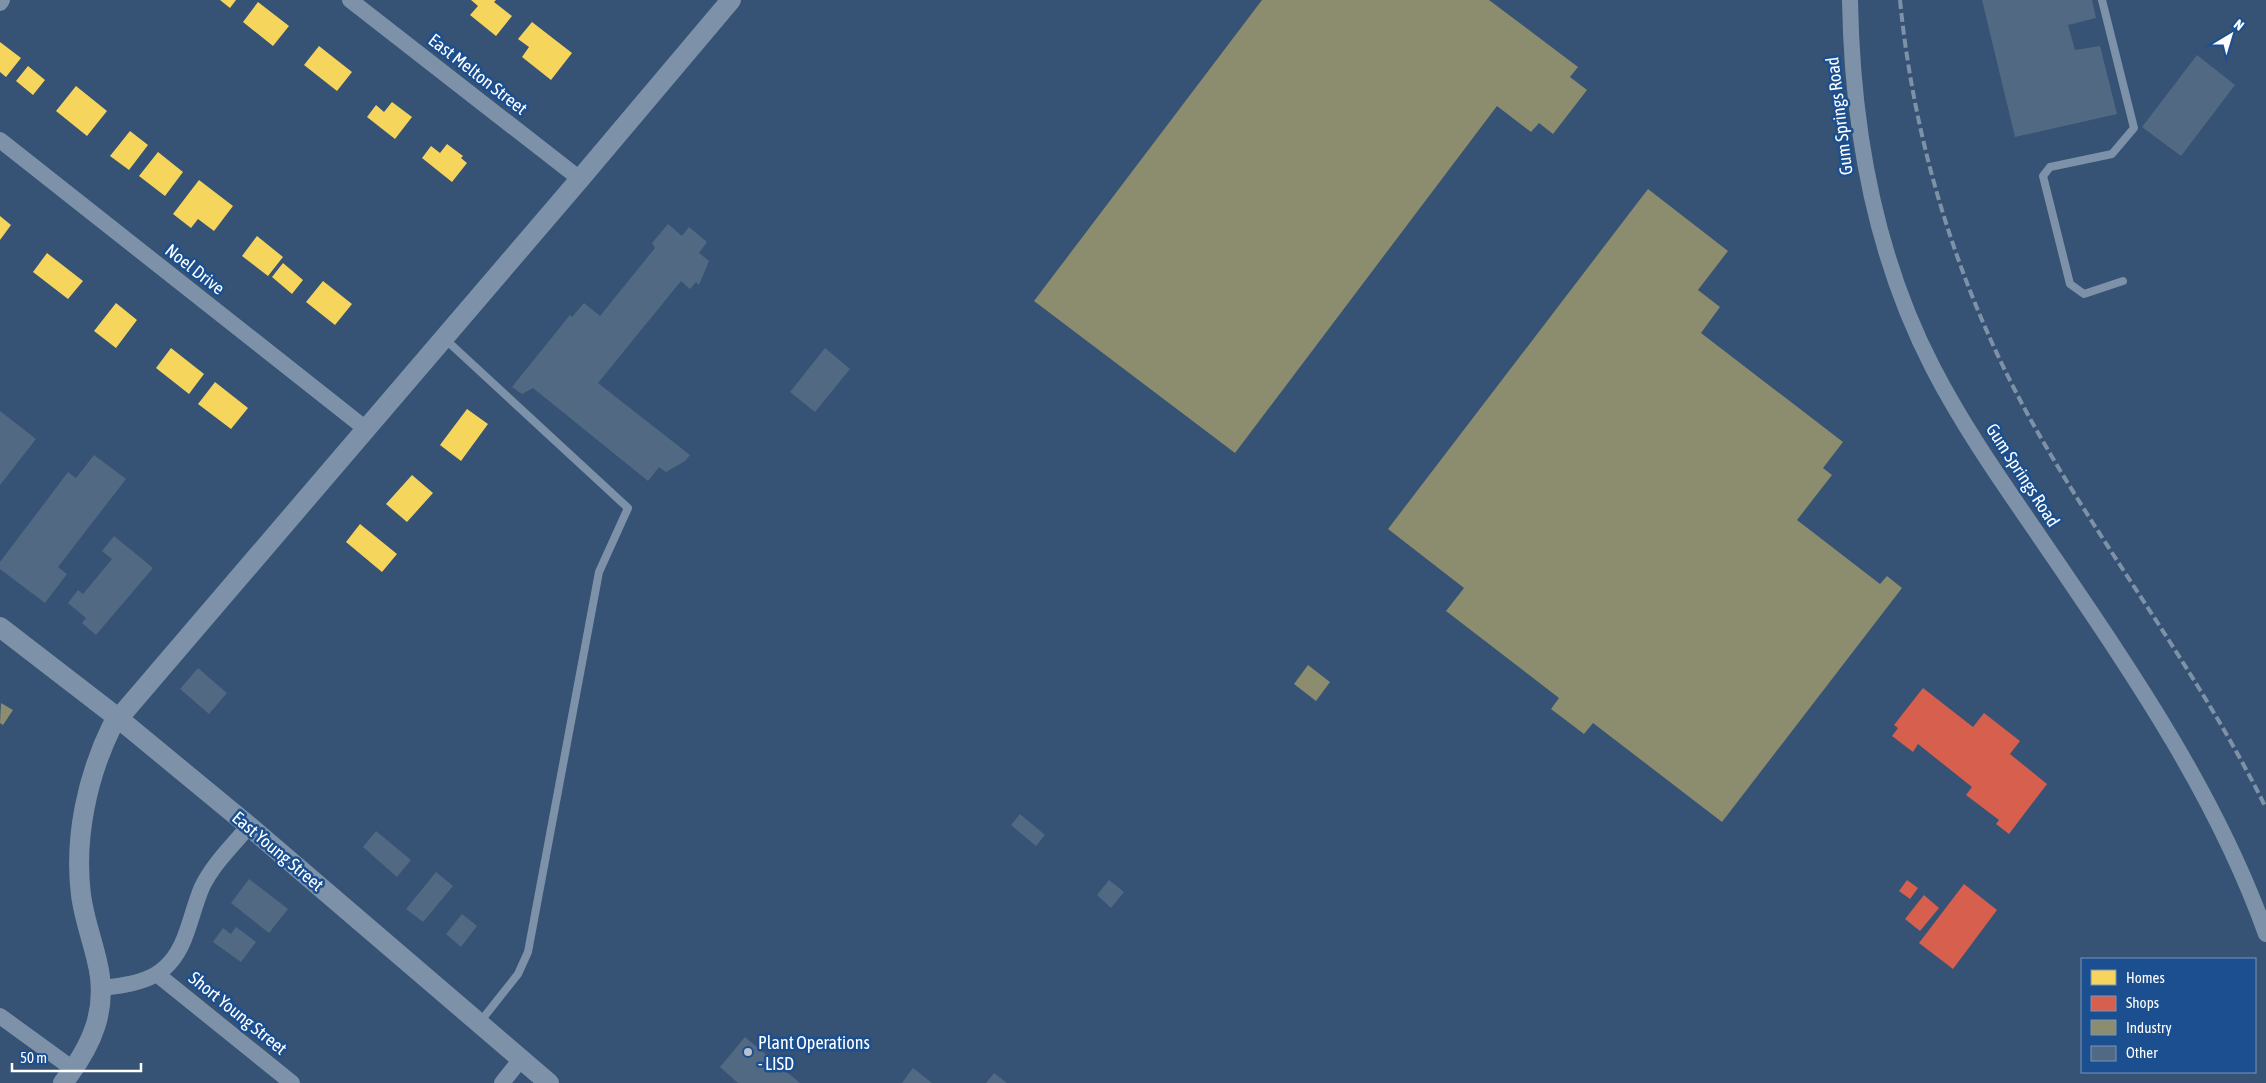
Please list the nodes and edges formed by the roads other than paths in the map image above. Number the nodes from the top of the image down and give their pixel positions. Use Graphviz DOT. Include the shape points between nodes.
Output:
graph roads {
  1 [pos="350,0"];
  2 [pos="731,0"];
  3 [pos="1850,0"];
  4 [pos="2102,0"];
  5 [pos="0,140"];
  6 [pos="580,179"];
  7 [pos="2123,281"];
  8 [pos="444,338"];
  9 [pos="366,429"];
  10 [pos="0,627"];
  11 [pos="118,718"];
  12 [pos="249,826"];
  13 [pos="2266,934"];
  14 [pos="158,975"];
  15 [pos="102,988"];
  16 [pos="0,1016"];
  17 [pos="478,1023"];
  18 [pos="521,1059"];
  19 [pos="68,1076"];
  20 [pos="292,1083"];
  21 [pos="502,1083"];
  22 [pos="549,1083"];
  1 -- 6 [label="street, East Melton Street"];
  2 -- 6 [label="street"];
  3 -- 13 [label="street, Gum Springs Road" via="1855,100 1868,184 1893,272 1918,335 1936,373 1979,446 2120,656 2183,757 2235,857"];
  4 -- 7 [label="lane" via="2134,128 2112,154 2050,167 2042,176 2070,284 2084,294"];
  5 -- 9 [label="street, Noel Drive"];
  6 -- 8 [label="street"];
  8 -- 9 [label="street"];
  8 -- 17 [label="lane" via="628,508 599,572 528,952 518,974"];
  9 -- 11 [label="street"];
  10 -- 11 [label="street, East Young Street"];
  11 -- 12 [label="street, East Young Street"];
  11 -- 15 [label="street" via="103,745 90,787 80,844 82,899"];
  12 -- 14 [label="street" via="208,876 177,954"];
  12 -- 17 [label="street, East Young Street"];
  14 -- 15 [label="street" via="134,984"];
  14 -- 20 [label="street, Short Young Street"];
  15 -- 19 [label="street" via="94,1034"];
  16 -- 19 [label="street"];
  17 -- 18 [label="street, East Young Street"];
  18 -- 21 [label="street"];
  18 -- 22 [label="street, East Young Street"];
}
